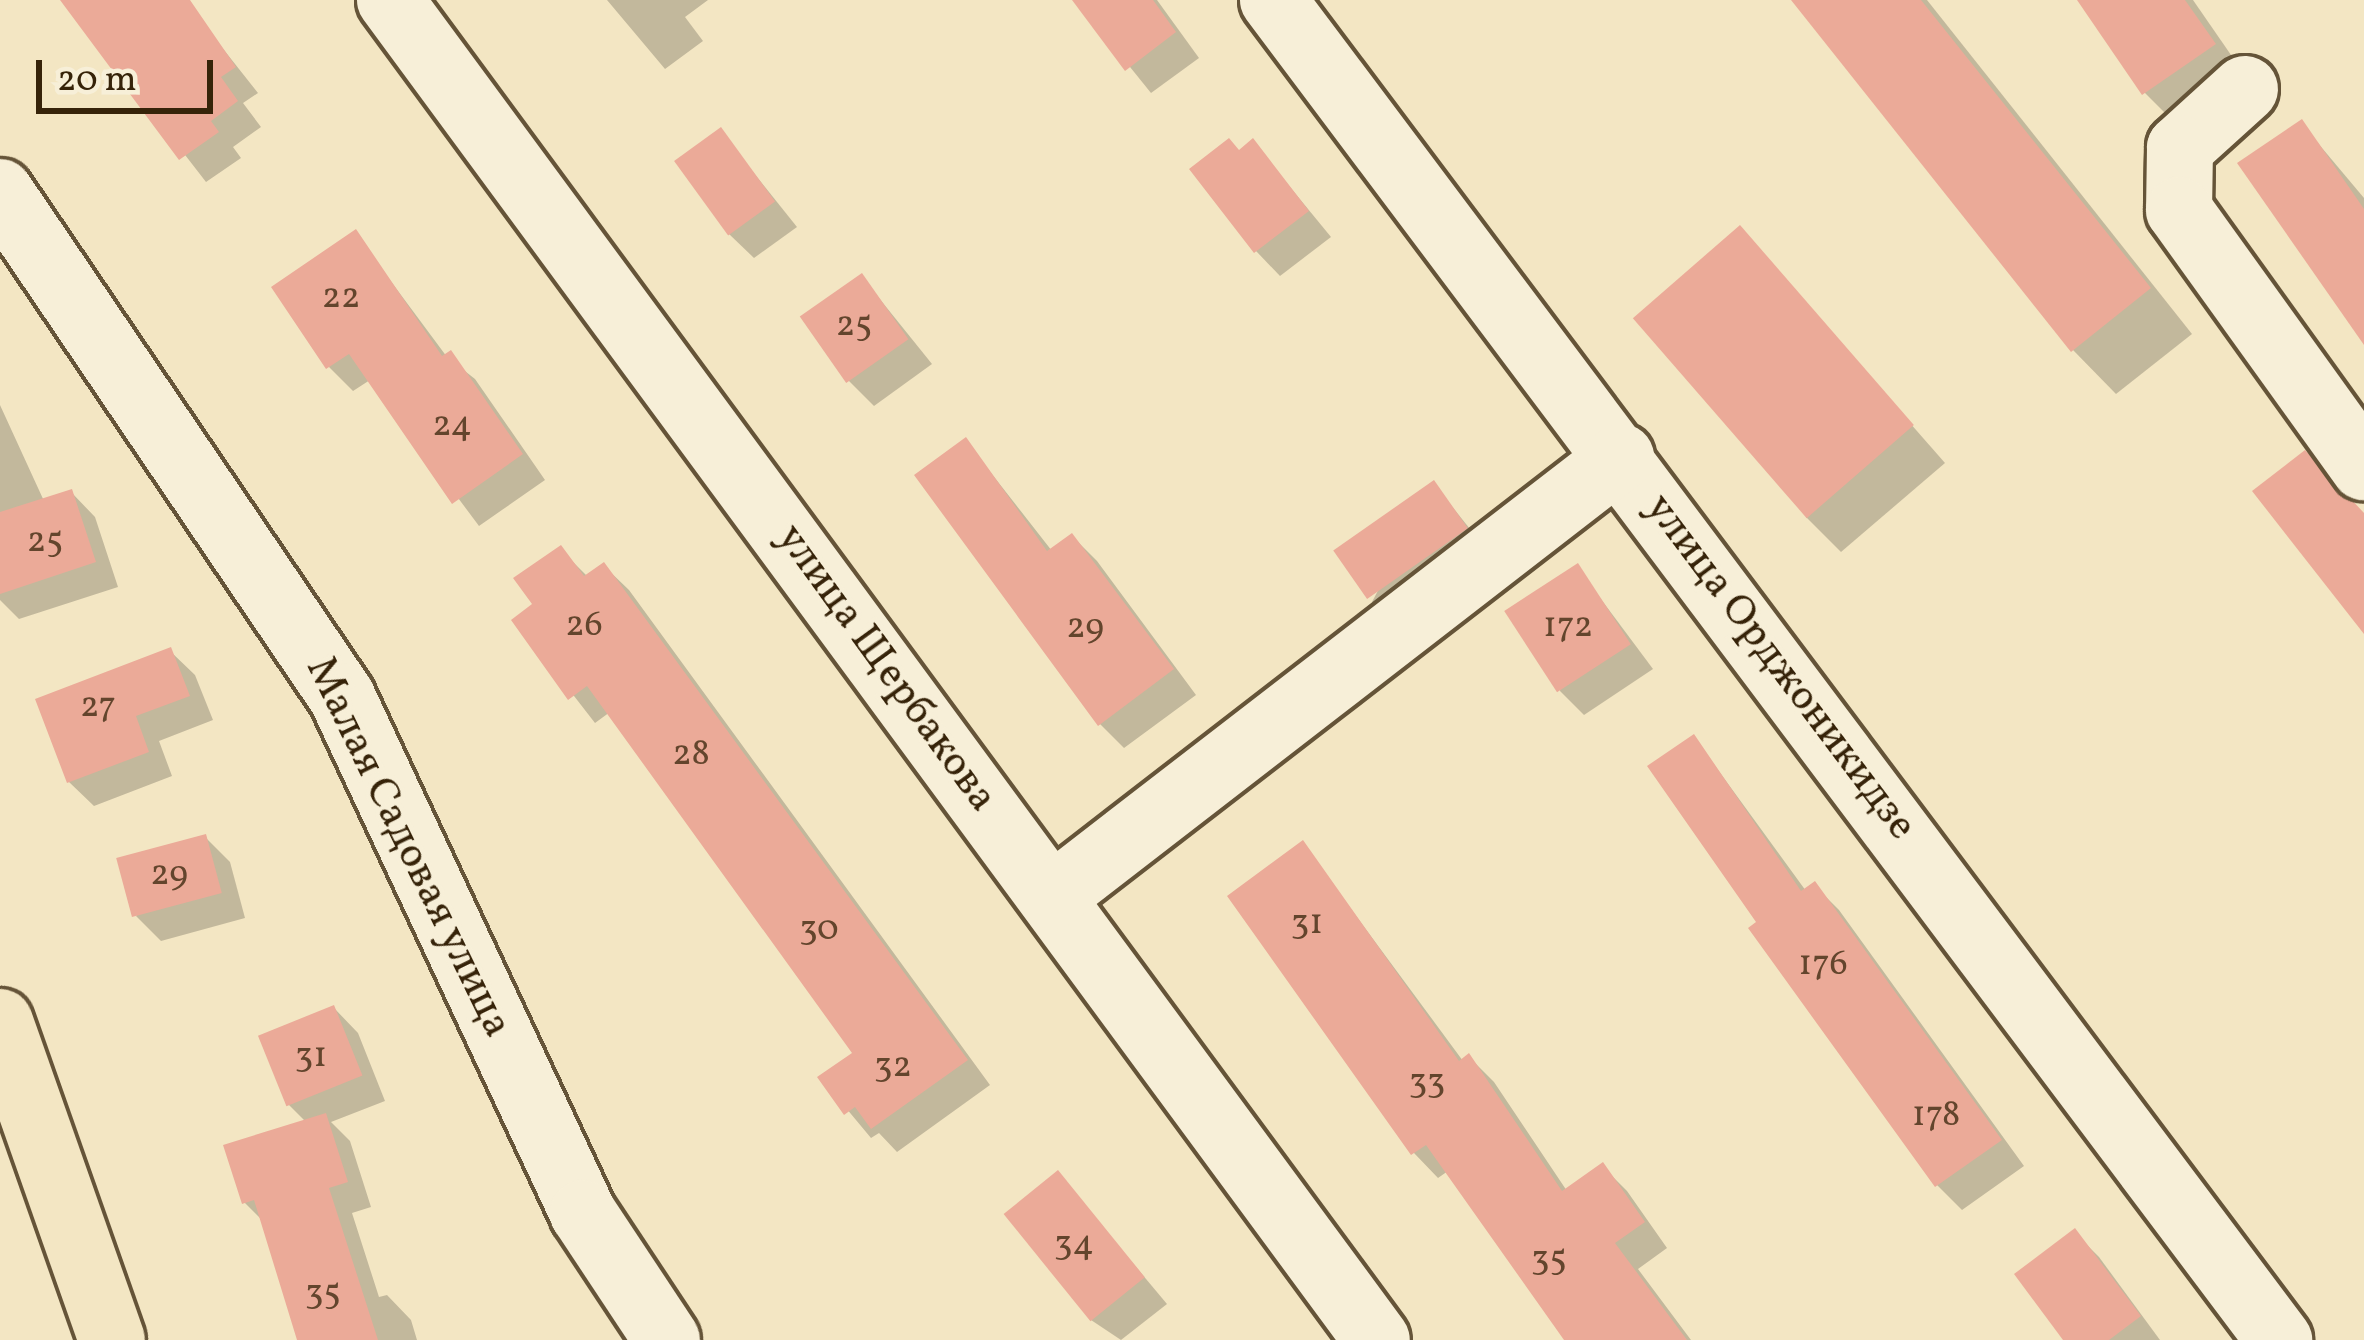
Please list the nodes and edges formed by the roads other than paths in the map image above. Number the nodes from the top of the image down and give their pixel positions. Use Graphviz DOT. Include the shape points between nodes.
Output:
graph roads {
  1 [pos="390,0"];
  2 [pos="1273,0"];
  3 [pos="2245,89"];
  4 [pos="0,192"];
  5 [pos="1622,457"];
  6 [pos="2364,467"];
  7 [pos="1053,896"];
  8 [pos="0,1022"];
  9 [pos="112,1340"];
  10 [pos="668,1340"];
  11 [pos="1377,1340"];
  12 [pos="2279,1340"];
  1 -- 7 [label="street, улица Щербакова"];
  2 -- 5 [label="street, улица Орджоникидзе"];
  3 -- 6 [label="street" via="2180,148 2179,209"];
  4 -- 10 [label="street, Малая Садовая улица" via="342,697 583,1213"];
  5 -- 7 [label="street"];
  5 -- 12 [label="street, улица Орджоникидзе"];
  7 -- 11 [label="street, улица Щербакова"];
  8 -- 9 [label="main road"];
}
